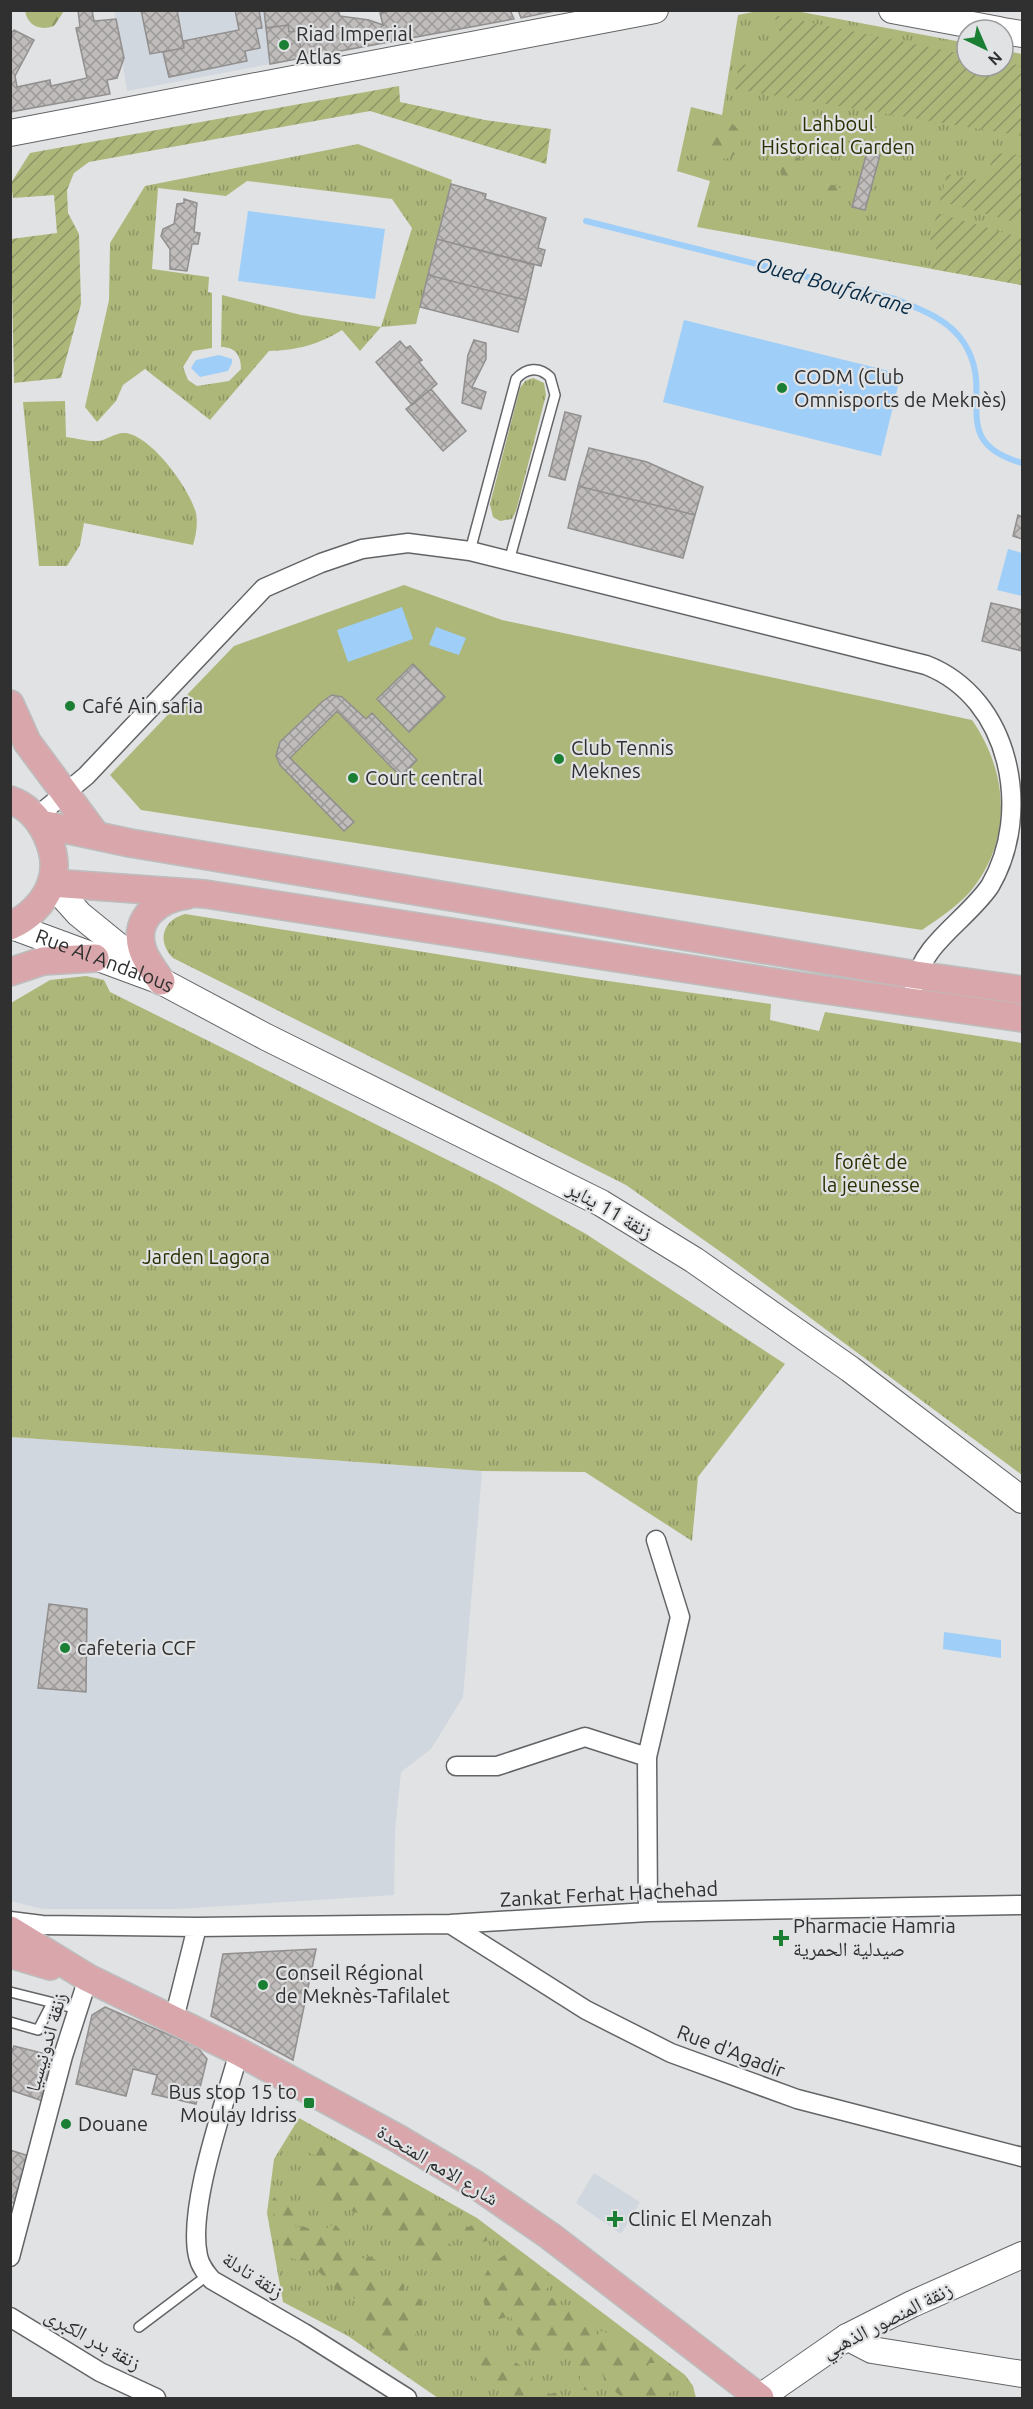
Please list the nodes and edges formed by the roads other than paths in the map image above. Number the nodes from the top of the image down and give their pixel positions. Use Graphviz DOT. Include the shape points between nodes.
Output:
graph roads {
  1 [pos="655,10"];
  2 [pos="892,10"];
  3 [pos="955,22"];
  4 [pos="10,133"];
  5 [pos="470,551"];
  6 [pos="509,561"];
  7 [pos="10,704"];
  8 [pos="65,795"];
  9 [pos="12,798"];
  10 [pos="38,821"];
  11 [pos="96,835"];
  12 [pos="51,883"];
  13 [pos="206,894"];
  14 [pos="11,926"];
  15 [pos="95,958"];
  16 [pos="10,972"];
  17 [pos="916,975"];
  18 [pos="161,981"];
  19 [pos="1023,990"];
  20 [pos="910,1002"];
  21 [pos="1023,1018"];
  22 [pos="1023,1500"];
  23 [pos="656,1540"];
  24 [pos="647,1757"];
  25 [pos="456,1766"];
  26 [pos="1023,1905"];
  27 [pos="648,1912"];
  28 [pos="10,1921"];
  29 [pos="450,1924"];
  30 [pos="197,1927"];
  31 [pos="10,1930"];
  32 [pos="10,1954"];
  33 [pos="88,1978"];
  34 [pos="10,1992"];
  35 [pos="52,2003"];
  36 [pos="78,2009"];
  37 [pos="174,2019"];
  38 [pos="10,2022"];
  39 [pos="239,2052"];
  40 [pos="1023,2157"];
  41 [pos="1023,2255"];
  42 [pos="10,2257"];
  43 [pos="208,2275"];
  44 [pos="10,2318"];
  45 [pos="139,2327"];
  46 [pos="847,2337"];
  47 [pos="1023,2374"];
  48 [pos="156,2398"];
  49 [pos="407,2398"];
  50 [pos="759,2398"];
  1 -- 4 [label="main road"];
  2 -- 3 [label="main road"];
  5 -- 6 [label="street"];
  5 -- 6 [label="lane" via="516,379 526,371 540,370 550,376 555,395"];
  5 -- 8 [label="street" via="408,543 362,549 321,562 264,588"];
  6 -- 17 [label="street" via="926,665 943,671 965,690 1003,737 1014,776 1015,819 1009,854 966,916 930,949"];
  7 -- 8 [label="main road" via="27,742"];
  8 -- 10 [label="street"];
  8 -- 11 [label="main road"];
  9 -- 10 [label="main road"];
  10 -- 11 [label="main road"];
  10 -- 12 [label="main road" via="51,845"];
  11 -- 17 [label="main road"];
  12 -- 13 [label="main road"];
  12 -- 14 [label="main road" via="28,916"];
  12 -- 18 [label="main road, Rue Al Andalous" via="79,914"];
  13 -- 18 [label="main road" via="184,895 160,903 144,921 141,947"];
  13 -- 20 [label="main road"];
  14 -- 15 [label="main road, Rue Al Andalous"];
  15 -- 16 [label="main road" via="44,961"];
  15 -- 18 [label="main road, Rue Al Andalous"];
  17 -- 19 [label="main road"];
  17 -- 20 [label="street"];
  18 -- 22 [label="main road, زنقة 11 يناير" via="601,1203 694,1260 850,1369"];
  20 -- 21 [label="main road"];
  23 -- 24 [label="street" via="680,1617"];
  24 -- 25 [label="street" via="585,1737 497,1766"];
  24 -- 27 [label="street"];
  26 -- 27 [label="street, Zankat Ferhat Hachehad"];
  27 -- 29 [label="street, Zankat Ferhat Hachehad"];
  28 -- 30 [label="street, Zankat Ferhat Hachehad"];
  29 -- 30 [label="street, Zankat Ferhat Hachehad"];
  29 -- 40 [label="street, Rue d'Agadir" via="586,2010 671,2052 797,2099"];
  30 -- 37 [label="street"];
  31 -- 33 [label="main road"];
  32 -- 33 [label="main road"];
  33 -- 36 [label="street, زنقة اندونيسيا"];
  33 -- 37 [label="main road, شارع الامم المتحدة"];
  34 -- 35 [label="lane"];
  35 -- 36 [label="lane"];
  35 -- 38 [label="lane" via="39,2030"];
  36 -- 42 [label="street, زنقة اندونيسيا"];
  37 -- 39 [label="main road, شارع الامم المتحدة"];
  39 -- 43 [label="street, زنقة تادلة" via="199,2198 198,2257"];
  39 -- 50 [label="main road, شارع الامم المتحدة" via="476,2185 550,2236"];
  41 -- 46 [label="main road, زنقة المنصور الذهبي"];
  43 -- 45 [label="lane"];
  43 -- 49 [label="street, زنقة تادلة"];
  44 -- 48 [label="street, زنقة بدر الكبرى" via="100,2372"];
  46 -- 47 [label="main road" via="872,2350"];
  46 -- 50 [label="main road, زنقة المنصور الذهبي"];
}
